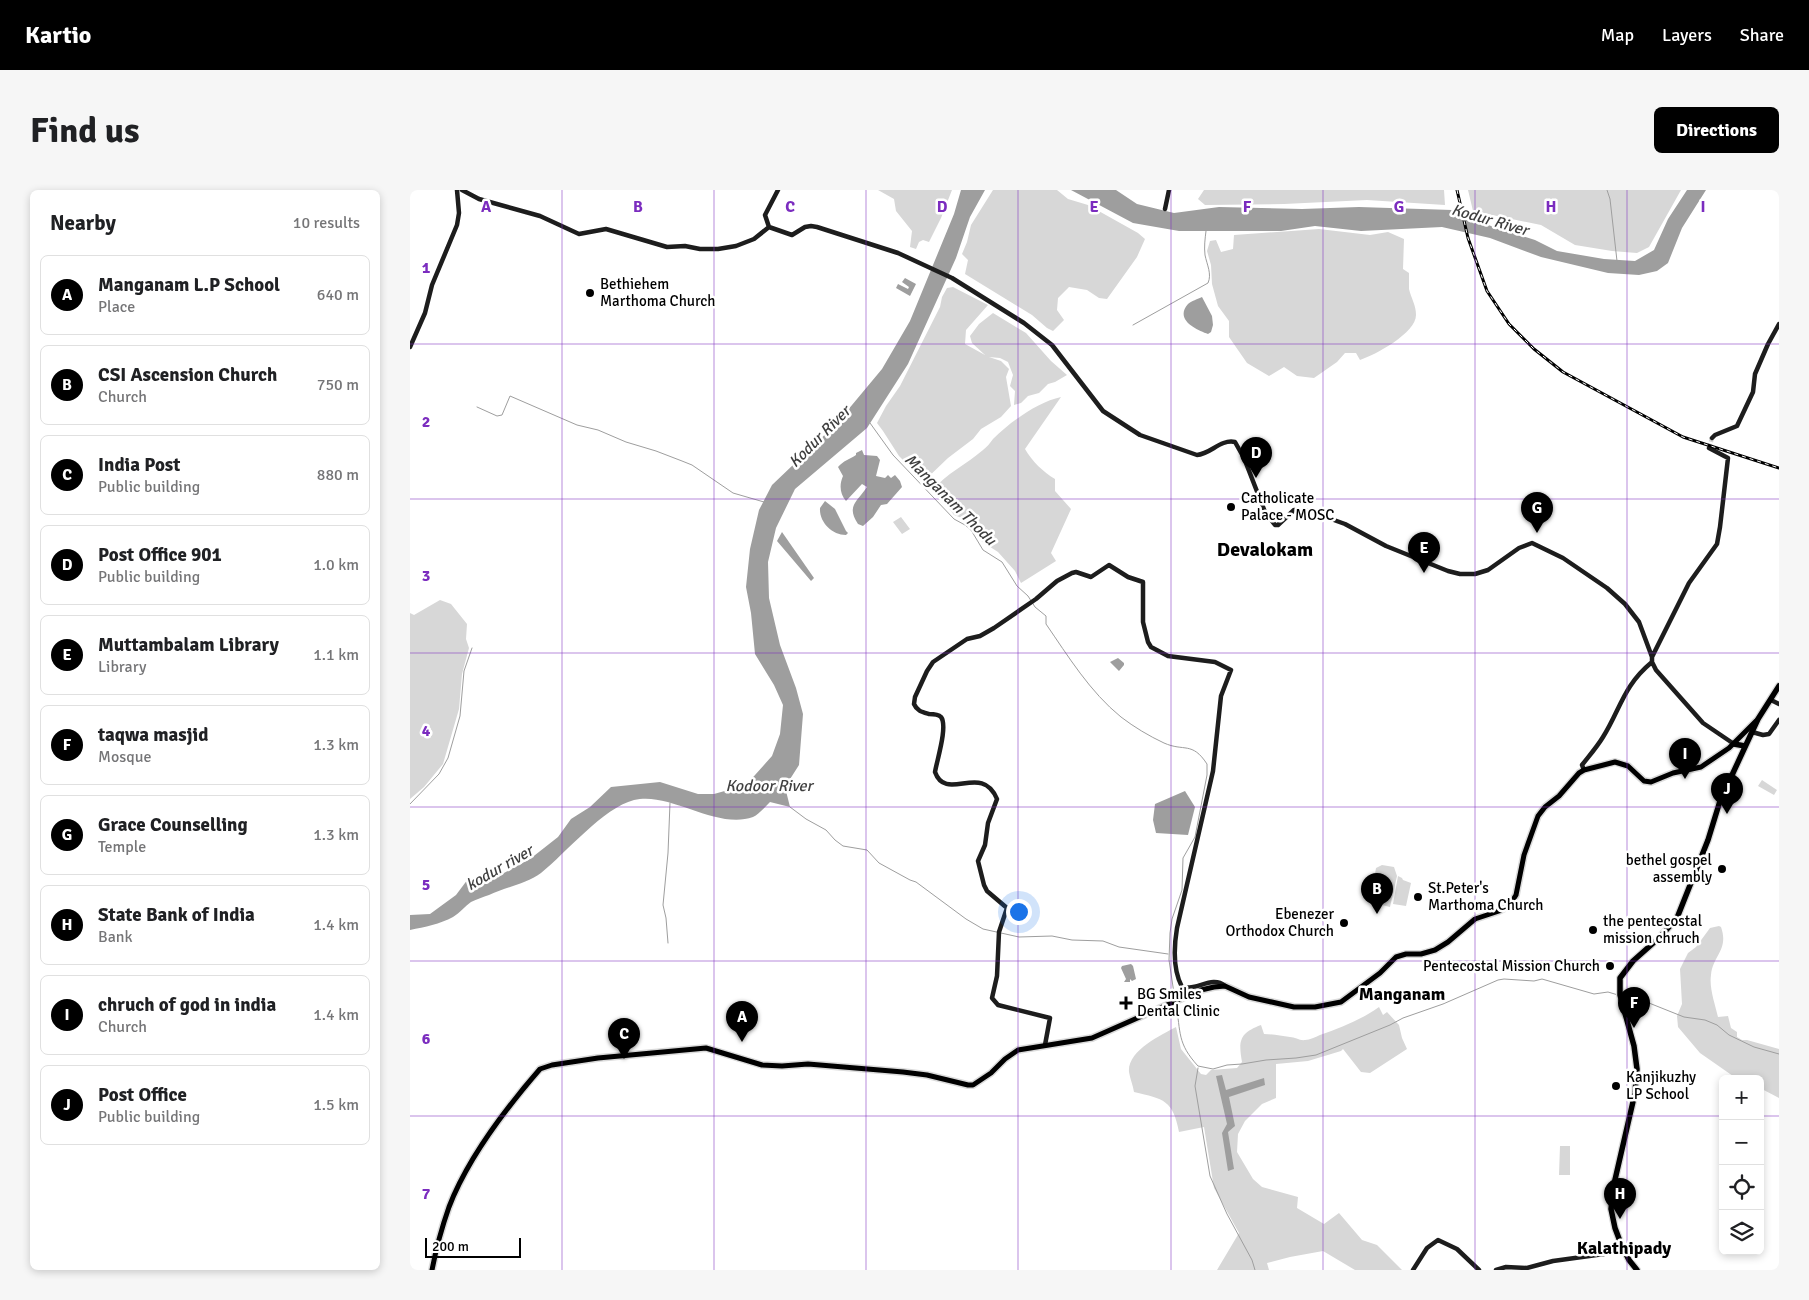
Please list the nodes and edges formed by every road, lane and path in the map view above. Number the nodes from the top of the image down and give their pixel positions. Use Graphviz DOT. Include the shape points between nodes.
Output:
graph roads {
  1 [pos="457,190"];
  2 [pos="462,190"];
  3 [pos="778,190"];
  4 [pos="1169,190"];
  5 [pos="1165,209"];
  6 [pos="769,227"];
  7 [pos="1779,324"];
  8 [pos="410,346"];
  9 [pos="1712,438"];
  10 [pos="1709,448"];
  11 [pos="1652,660"];
  12 [pos="1779,686"];
  13 [pos="1771,700"];
  14 [pos="1779,704"];
  15 [pos="1758,719"];
  16 [pos="1779,720"];
  17 [pos="1752,732"];
  18 [pos="1734,744"];
  19 [pos="1745,746"];
  20 [pos="1584,770"];
  21 [pos="1226,986"];
  22 [pos="1045,1045"];
  23 [pos="1623,1248"];
  24 [pos="432,1270"];
  25 [pos="1413,1270"];
  26 [pos="1479,1270"];
  27 [pos="1496,1270"];
  28 [pos="1637,1270"];
  1 -- 8 [label="main road" via="459,213 456,225"];
  2 -- 6 [label="main road" via="479,199 540,216 579,234 606,229 667,247 718,250 754,239"];
  3 -- 6 [label="main road" via="765,215"];
  4 -- 5 [label="main road"];
  6 -- 11 [label="main road" via="792,235 805,227 817,227 910,258 952,278 1024,323 1052,345 1103,411 1140,435 1197,455 1222,443 1235,442 1265,512 1275,525 1294,510 1308,511 1460,574 1482,572 1519,548 1537,544 1589,575 1625,604 1639,622"];
  7 -- 9 [label="main road" via="1755,374 1753,392 1737,426"];
  10 -- 11 [label="main road" via="1728,458 1717,544 1689,583"];
  11 -- 18 [label="main road" via="1656,670 1703,723"];
  11 -- 20 [label="main road" via="1627,689 1603,738 1582,765"];
  12 -- 13 [label="highway"];
  13 -- 14 [label="main road"];
  13 -- 15 [label="highway"];
  15 -- 17 [label="highway"];
  15 -- 18 [label="main road"];
  16 -- 17 [label="main road" via="1769,734"];
  17 -- 19 [label="highway"];
  18 -- 19 [label="highway"];
  18 -- 20 [label="main road" via="1702,767 1651,782 1623,764 1607,763"];
  19 -- 23 [label="highway" via="1720,801 1677,918 1620,978 1620,995 1638,1063 1635,1093 1611,1199 1613,1222"];
  20 -- 21 [label="main road" via="1538,816 1512,902 1499,911 1475,919 1440,947 1421,954 1396,957 1341,1002 1325,1006 1294,1007 1249,997"];
  21 -- 22 [label="main road" via="1202,990 1092,1038"];
  21 -- 22 [label="main road" via="1213,982 1182,987 1175,944 1213,771 1221,696 1231,670 1215,662 1168,656 1151,647 1143,622 1143,582 1109,565 1091,577 1072,573 989,631 966,639 933,662 914,701 918,710 942,719 944,731 935,772 937,777 953,786 969,781 981,783 997,799 988,823 985,845 978,857 987,891 1007,908 999,934 993,1001 1050,1018"];
  22 -- 24 [label="main road" via="1018,1050 991,1073 968,1086 904,1072 808,1064 762,1065 706,1048 598,1058 540,1068 488,1136 469,1167 450,1206"];
  23 -- 27 [label="main road" via="1527,1268 1506,1266"];
  23 -- 28 [label="highway"];
  25 -- 26 [label="main road" via="1427,1248 1438,1240 1457,1249"];
}
